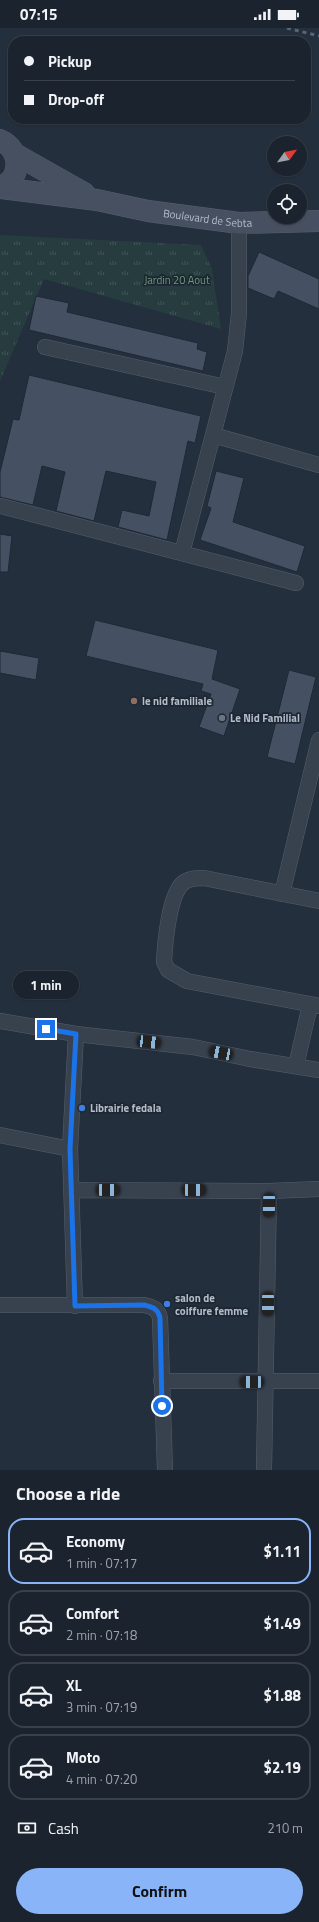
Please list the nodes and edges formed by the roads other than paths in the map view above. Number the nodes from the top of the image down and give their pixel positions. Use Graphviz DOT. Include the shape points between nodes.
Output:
graph roads {
  1 [pos="8,147"];
  2 [pos="0,188"];
  3 [pos="97,200"];
  4 [pos="319,221"];
  5 [pos="239,223"];
  6 [pos="45,347"];
  7 [pos="225,387"];
  8 [pos="213,435"];
  9 [pos="319,465"];
  10 [pos="1,506"];
  11 [pos="182,553"];
  12 [pos="296,583"];
  13 [pos="319,740"];
  14 [pos="313,794"];
  15 [pos="282,894"];
  16 [pos="319,901"];
  17 [pos="314,1006"];
  18 [pos="0,1021"];
  19 [pos="76,1034"];
  20 [pos="296,1066"];
  21 [pos="319,1070"];
  22 [pos="0,1135"];
  23 [pos="70,1149"];
  24 [pos="319,1189"];
  25 [pos="72,1190"];
  26 [pos="269,1191"];
  27 [pos="0,1305"];
  28 [pos="75,1306"];
  29 [pos="161,1381"];
  30 [pos="319,1381"];
  31 [pos="267,1382"];
  32 [pos="165,1470"];
  33 [pos="264,1470"];
  1 -- 2 [label="street" via="17,165 14,175"];
  1 -- 3 [label="street, Boulevard de Sebta"];
  2 -- 3 [label="street, Boulevard de Sebta"];
  3 -- 5 [label="street, Boulevard de Sebta" via="148,211"];
  4 -- 5 [label="street, Boulevard de Sebta"];
  5 -- 7 [label="street" via="238,334 236,351"];
  6 -- 7 [label="street"];
  7 -- 8 [label="street"];
  8 -- 9 [label="street"];
  8 -- 11 [label="street"];
  10 -- 11 [label="street"];
  11 -- 12 [label="street"];
  13 -- 14 [label="street"];
  14 -- 15 [label="street"];
  15 -- 16 [label="street"];
  15 -- 17 [label="street" via="204,878 183,883 172,906 164,962 168,970 188,981"];
  17 -- 20 [label="street"];
  18 -- 19 [label="street"];
  19 -- 20 [label="street" via="193,1047"];
  19 -- 23 [label="street"];
  20 -- 21 [label="street"];
  22 -- 23 [label="street"];
  23 -- 25 [label="street"];
  24 -- 26 [label="street"];
  25 -- 26 [label="street"];
  25 -- 28 [label="street"];
  26 -- 31 [label="street"];
  27 -- 28 [label="street"];
  28 -- 29 [label="street" via="144,1305 155,1308 160,1318"];
  29 -- 31 [label="street"];
  29 -- 32 [label="street"];
  30 -- 31 [label="street"];
  31 -- 33 [label="street"];
}
